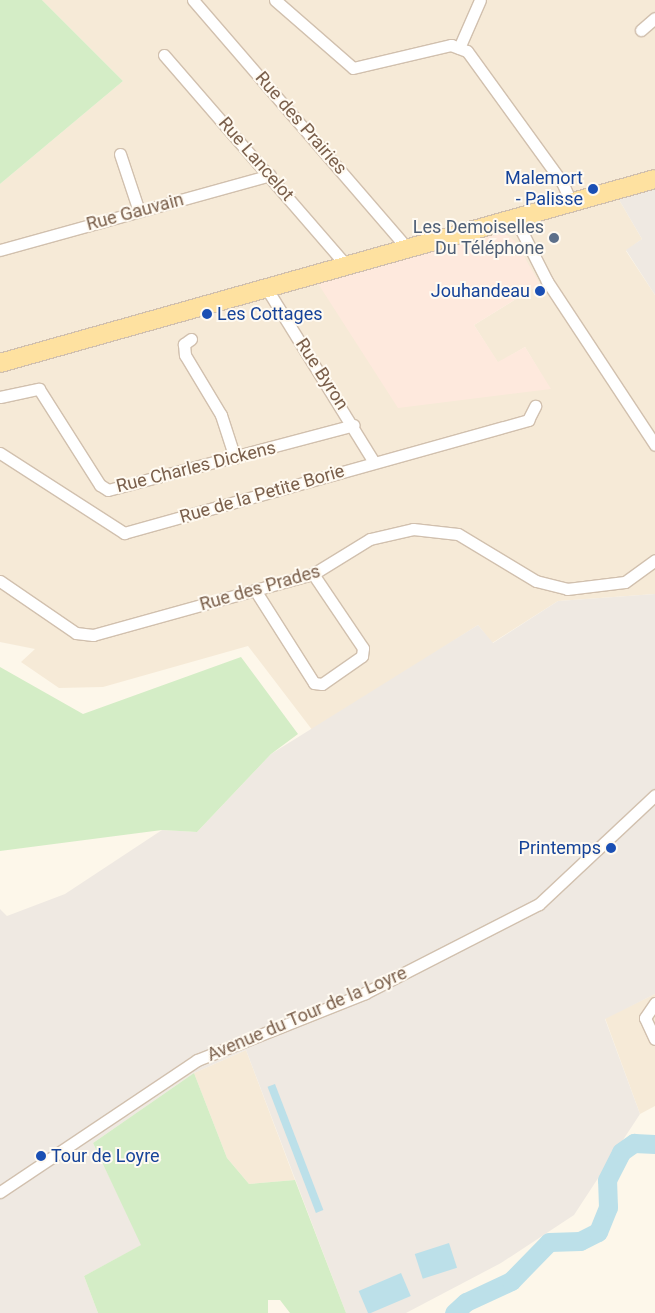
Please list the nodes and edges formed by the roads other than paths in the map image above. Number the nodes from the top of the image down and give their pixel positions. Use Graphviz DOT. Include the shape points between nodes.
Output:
graph roads {
  1 [pos="193,0"];
  2 [pos="276,0"];
  3 [pos="480,0"];
  4 [pos="655,18"];
  5 [pos="641,30"];
  6 [pos="459,48"];
  7 [pos="164,55"];
  8 [pos="120,154"];
  9 [pos="270,175"];
  10 [pos="655,179"];
  11 [pos="571,202"];
  12 [pos="139,211"];
  13 [pos="515,218"];
  14 [pos="407,248"];
  15 [pos="0,250"];
  16 [pos="346,265"];
  17 [pos="267,289"];
  18 [pos="191,339"];
  19 [pos="0,362"];
  20 [pos="0,397"];
  21 [pos="535,406"];
  22 [pos="354,425"];
  23 [pos="655,445"];
  24 [pos="0,453"];
  25 [pos="235,458"];
  26 [pos="374,462"];
  27 [pos="655,560"];
  28 [pos="313,574"];
  29 [pos="0,581"];
  30 [pos="255,590"];
  31 [pos="655,795"];
  32 [pos="655,1003"];
  33 [pos="655,1039"];
  34 [pos="0,1192"];
  1 -- 14 [label="street, Rue des Prairies"];
  2 -- 6 [label="street" via="353,68 451,45"];
  3 -- 6 [label="street"];
  4 -- 5 [label="street"];
  6 -- 11 [label="street" via="467,51 559,177"];
  7 -- 9 [label="street, Rue Lancelot"];
  8 -- 12 [label="street"];
  9 -- 12 [label="street, Rue Gauvain"];
  9 -- 16 [label="street, Rue Lancelot"];
  10 -- 11 [label="main road"];
  11 -- 13 [label="main road"];
  12 -- 15 [label="street, Rue Gauvain"];
  13 -- 14 [label="main road"];
  13 -- 23 [label="street" via="547,281"];
  14 -- 16 [label="main road"];
  16 -- 17 [label="main road"];
  17 -- 19 [label="main road"];
  17 -- 22 [label="street, Rue Byron"];
  18 -- 25 [label="street" via="184,344 185,355 221,415"];
  20 -- 25 [label="street, Rue Charles Dickens" via="39,389 100,485 108,490"];
  21 -- 26 [label="street, Rue de la Petite Borie" via="528,420"];
  22 -- 25 [label="street, Rue Charles Dickens"];
  22 -- 26 [label="street, Rue Byron"];
  24 -- 26 [label="street, Rue de la Petite Borie" via="124,534"];
  27 -- 28 [label="street, Rue des Prades" via="625,582 567,589 536,581 458,534 413,530 370,539"];
  28 -- 30 [label="street, Rue des Prades"];
  28 -- 30 [label="street" via="362,648 362,656 322,684 314,682"];
  29 -- 30 [label="street, Rue des Prades" via="76,633 105,632"];
  31 -- 34 [label="street, Avenue du Tour de la Loyre" via="539,904 365,993 197,1060"];
  32 -- 33 [label="street" via="645,1018"];
}
